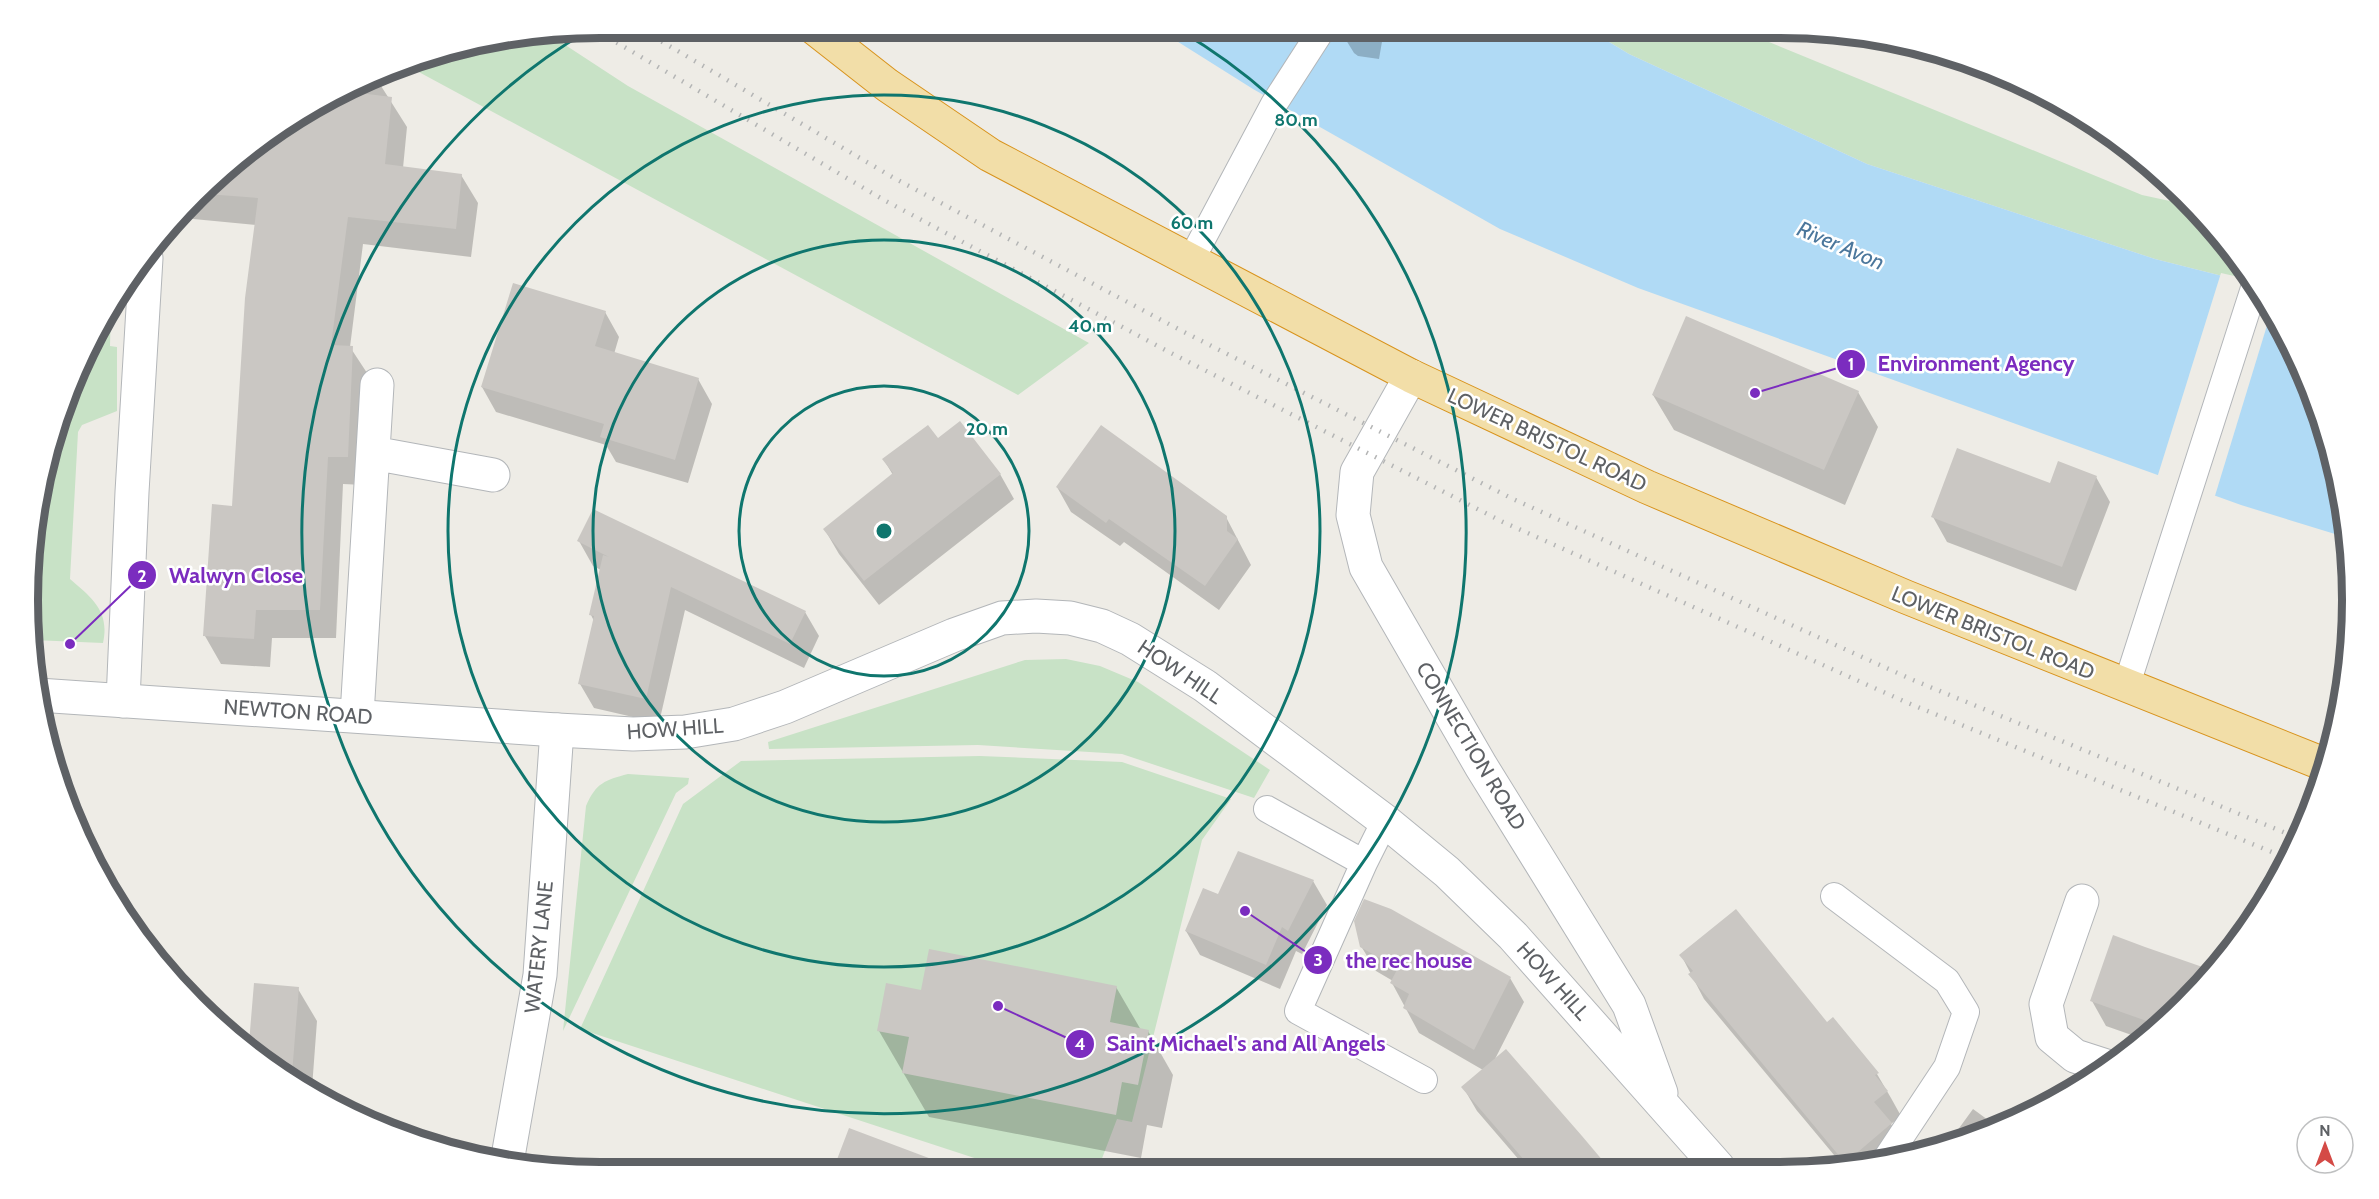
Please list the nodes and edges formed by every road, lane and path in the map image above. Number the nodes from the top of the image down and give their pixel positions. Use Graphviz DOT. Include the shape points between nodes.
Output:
graph roads {
  1 [pos="827,38"];
  2 [pos="1317,38"];
  3 [pos="1190,262"];
  4 [pos="145,269"];
  5 [pos="2252,295"];
  6 [pos="1411,376"];
  7 [pos="377,385"];
  8 [pos="373,453"];
  9 [pos="493,475"];
  10 [pos="2126,687"];
  11 [pos="46,696"];
  12 [pos="123,701"];
  13 [pos="357,716"];
  14 [pos="558,730"];
  15 [pos="2317,762"];
  16 [pos="1267,809"];
  17 [pos="1385,821"];
  18 [pos="1364,863"];
  19 [pos="1834,896"];
  20 [pos="2082,901"];
  21 [pos="2097,1063"];
  22 [pos="1424,1080"];
  23 [pos="1667,1110"];
  24 [pos="1892,1150"];
  25 [pos="508,1154"];
  26 [pos="1714,1162"];
  1 -- 3 [label="highway, LOWER BRISTOL ROAD" via="887,85 990,155"];
  2 -- 3 [label="lane" via="1263,125"];
  3 -- 6 [label="highway, LOWER BRISTOL ROAD"];
  4 -- 12 [label="street"];
  5 -- 10 [label="lane"];
  6 -- 10 [label="highway, LOWER BRISTOL ROAD" via="1647,487"];
  6 -- 23 [label="street, CONNECTION ROAD" via="1357,472 1353,515 1366,567 1481,766 1629,1005"];
  7 -- 8 [label="street"];
  8 -- 9 [label="street"];
  8 -- 13 [label="street"];
  10 -- 15 [label="highway, LOWER BRISTOL ROAD"];
  11 -- 12 [label="street, NEWTON ROAD"];
  12 -- 13 [label="street, NEWTON ROAD"];
  13 -- 14 [label="street, NEWTON ROAD"];
  14 -- 17 [label="street, HOW HILL" via="654,734 734,724 1002,618 1070,618 1102,626 1130,639 1186,674"];
  14 -- 25 [label="street, WATERY LANE" via="540,975"];
  16 -- 18 [label="lane"];
  17 -- 18 [label="lane"];
  17 -- 23 [label="street, HOW HILL" via="1447,872 1513,936"];
  18 -- 22 [label="lane" via="1298,1011"];
  19 -- 24 [label="lane" via="1947,981 1966,1011 1947,1067"];
  20 -- 21 [label="street" via="2046,1004 2052,1037 2075,1056"];
  23 -- 26 [label="street, HOW HILL"];
}
